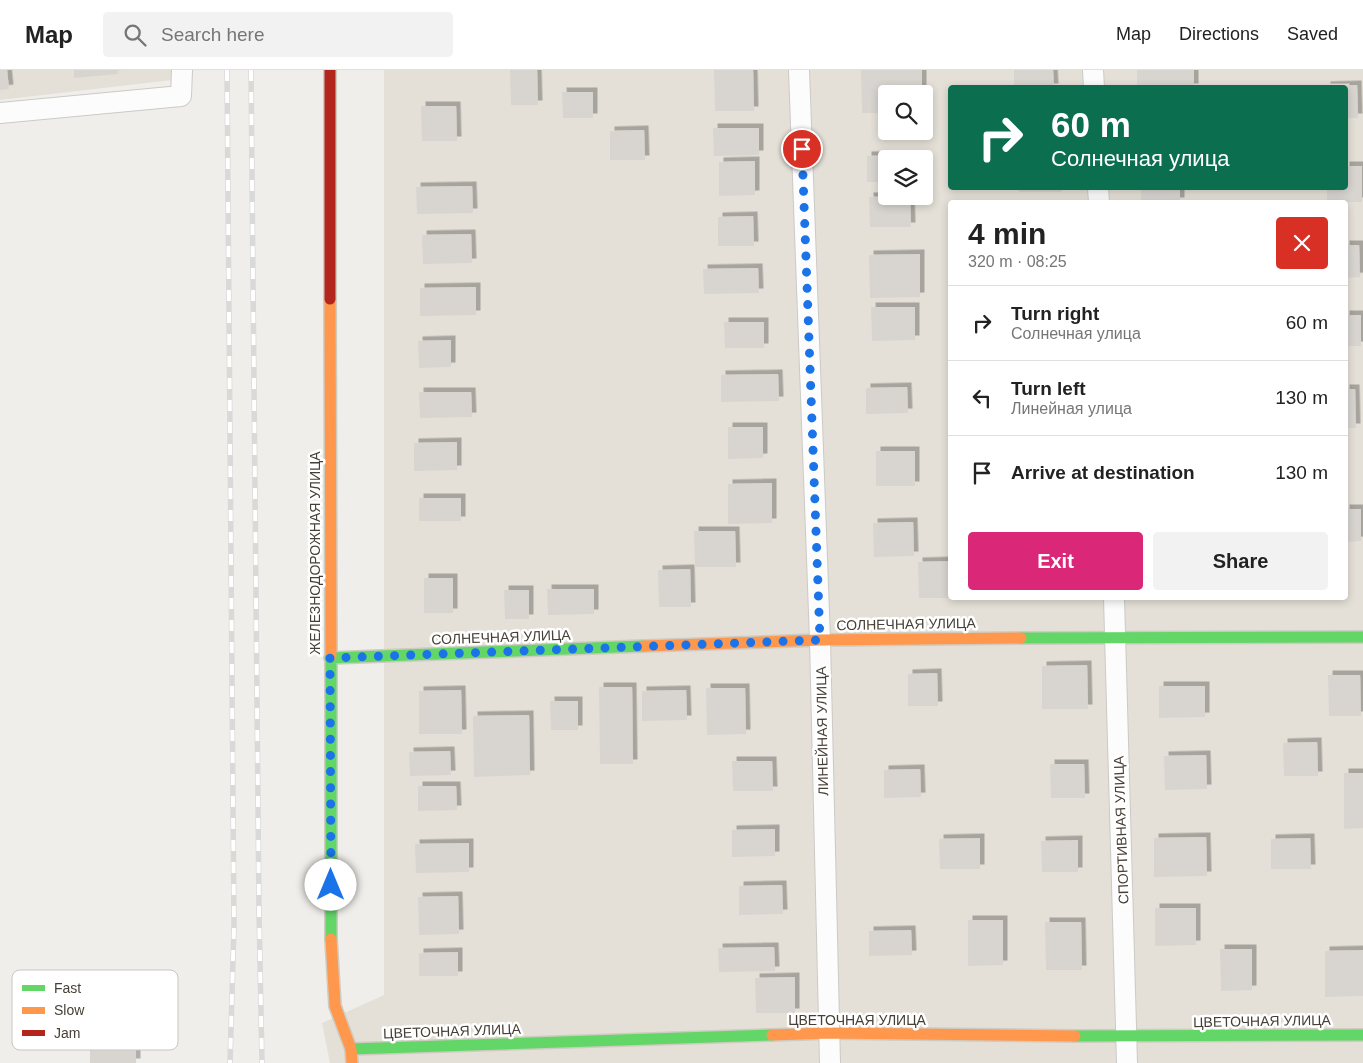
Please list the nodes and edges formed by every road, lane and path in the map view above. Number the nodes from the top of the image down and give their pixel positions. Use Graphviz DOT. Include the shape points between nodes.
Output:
graph roads {
  1 [pos="182,70"];
  2 [pos="330,70"];
  3 [pos="799,70"];
  4 [pos="1094,70"];
  5 [pos="1094,85"];
  6 [pos="0,113"];
  7 [pos="1114,600"];
  8 [pos="1115,637"];
  9 [pos="1363,637"];
  10 [pos="820,640"];
  11 [pos="330,658"];
  12 [pos="829,1033"];
  13 [pos="1363,1035"];
  14 [pos="1127,1037"];
  15 [pos="351,1049"];
  16 [pos="352,1063"];
  17 [pos="830,1063"];
  18 [pos="1127,1063"];
  1 -- 6 [label="street" via="181,96"];
  2 -- 11 [label="street, ЖЕЛЕЗНОДОРОЖНАЯ УЛИЦА"];
  3 -- 10 [label="street, ЛИНЕЙНАЯ УЛИЦА"];
  4 -- 5 [label="street"];
  7 -- 8 [label="street, СПОРТИВНАЯ УЛИЦА"];
  8 -- 9 [label="street, СОЛНЕЧНАЯ УЛИЦА"];
  8 -- 10 [label="street, СОЛНЕЧНАЯ УЛИЦА"];
  8 -- 14 [label="street, СПОРТИВНАЯ УЛИЦА"];
  10 -- 11 [label="street, СОЛНЕЧНАЯ УЛИЦА"];
  10 -- 12 [label="street, ЛИНЕЙНАЯ УЛИЦА"];
  11 -- 15 [label="street, ЖЕЛЕЗНОДОРОЖНАЯ УЛИЦА" via="331,942 335,1006"];
  12 -- 14 [label="street, ЦВЕТОЧНАЯ УЛИЦА"];
  12 -- 15 [label="street, ЦВЕТОЧНАЯ УЛИЦА"];
  12 -- 17 [label="street, ЛИНЕЙНАЯ УЛИЦА"];
  13 -- 14 [label="street, ЦВЕТОЧНАЯ УЛИЦА"];
  14 -- 18 [label="street, СПОРТИВНАЯ УЛИЦА"];
  15 -- 16 [label="street, ЖЕЛЕЗНОДОРОЖНАЯ УЛИЦА"];
}
